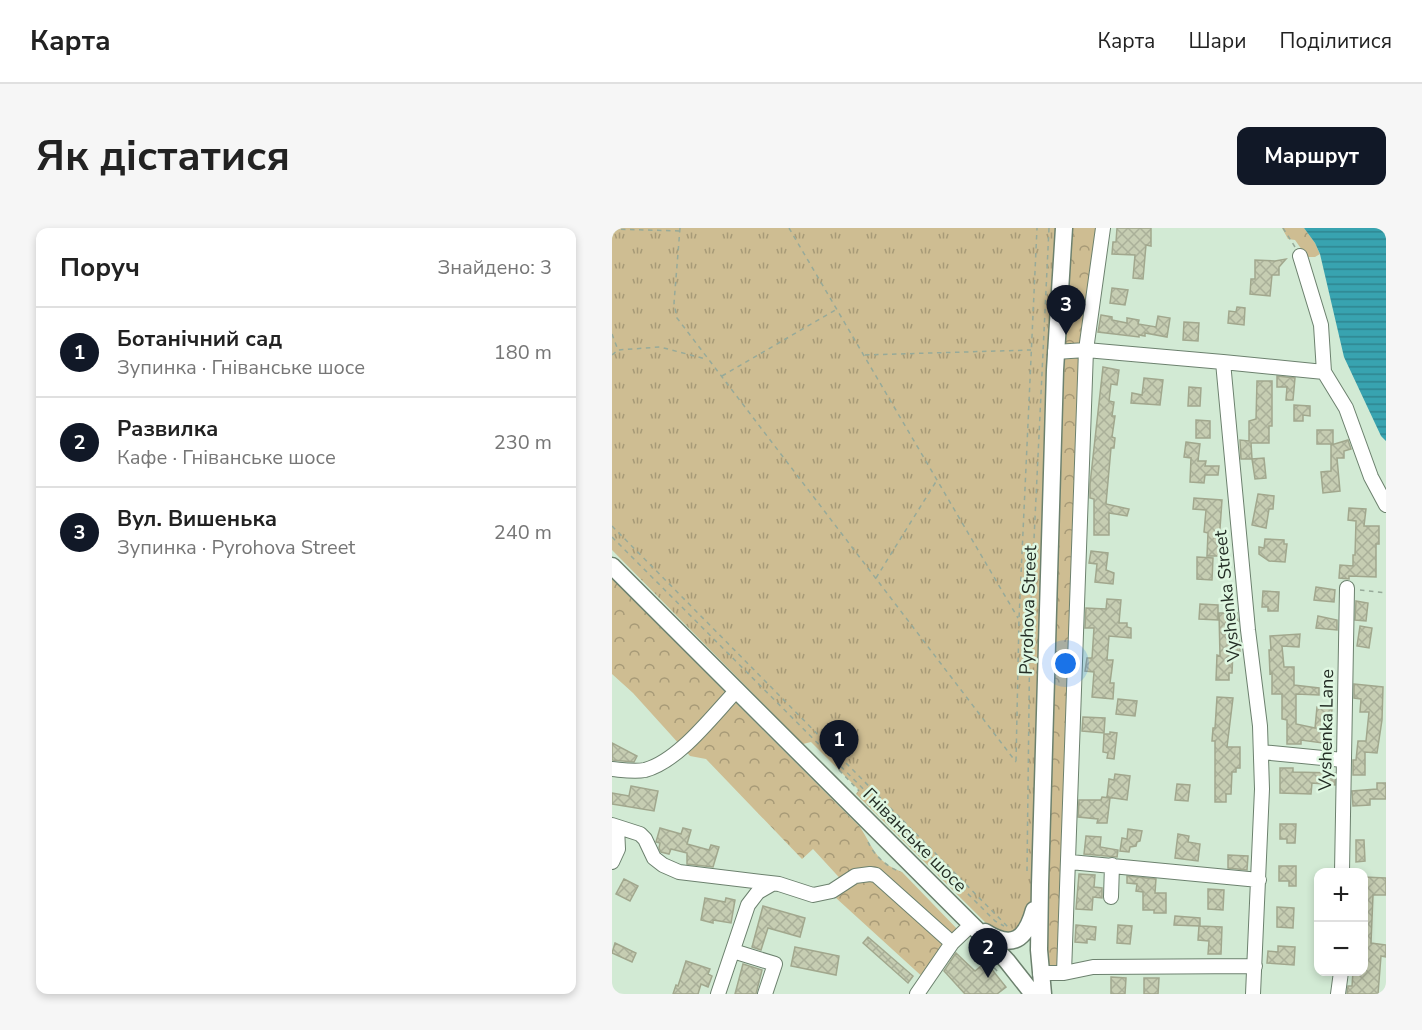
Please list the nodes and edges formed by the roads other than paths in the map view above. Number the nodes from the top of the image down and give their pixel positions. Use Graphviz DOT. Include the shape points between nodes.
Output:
graph roads {
  1 [pos="1064,228"];
  2 [pos="1103,228"];
  3 [pos="1300,256"];
  4 [pos="1086,350"];
  5 [pos="1055,352"];
  6 [pos="1223,362"];
  7 [pos="1324,372"];
  8 [pos="1386,505"];
  9 [pos="612,567"];
  10 [pos="1347,588"];
  11 [pos="736,690"];
  12 [pos="1261,752"];
  13 [pos="1343,760"];
  14 [pos="612,769"];
  15 [pos="614,826"];
  16 [pos="612,862"];
  17 [pos="1070,862"];
  18 [pos="1112,865"];
  19 [pos="1342,868"];
  20 [pos="1033,880"];
  21 [pos="1259,880"];
  22 [pos="772,884"];
  23 [pos="1111,897"];
  24 [pos="972,924"];
  25 [pos="952,943"];
  26 [pos="1039,950"];
  27 [pos="733,951"];
  28 [pos="1007,961"];
  29 [pos="1255,966"];
  30 [pos="1064,973"];
  31 [pos="1040,974"];
  32 [pos="1340,976"];
  33 [pos="718,994"];
  34 [pos="765,994"];
  35 [pos="917,994"];
  36 [pos="1033,994"];
  37 [pos="1043,994"];
  38 [pos="1253,994"];
  39 [pos="1338,994"];
  1 -- 5 [label="main road, Pyrohova Street"];
  2 -- 4 [label="street"];
  3 -- 7 [label="street" via="1322,325"];
  4 -- 5 [label="street"];
  4 -- 6 [label="street"];
  4 -- 17 [label="street"];
  5 -- 20 [label="main road, Pyrohova Street"];
  6 -- 7 [label="street"];
  6 -- 12 [label="street, Vyshenka Street"];
  7 -- 8 [label="street" via="1346,408 1371,477"];
  9 -- 11 [label="main road, Гніванське шосе"];
  10 -- 13 [label="street, Vyshenka Lane"];
  11 -- 14 [label="street" via="664,762 646,770"];
  11 -- 24 [label="main road, Гніванське шосе"];
  12 -- 13 [label="street"];
  12 -- 21 [label="street, Vyshenka Street"];
  13 -- 19 [label="street, Vyshenka Lane"];
  15 -- 16 [label="street" via="618,849"];
  15 -- 22 [label="street" via="640,834 654,858 671,870"];
  17 -- 18 [label="street"];
  17 -- 30 [label="street"];
  18 -- 21 [label="street"];
  18 -- 23 [label="street"];
  20 -- 24 [label="main road" via="1029,927 1020,938 1001,941"];
  20 -- 26 [label="main road, Pyrohova Street"];
  21 -- 29 [label="street, Vyshenka Street"];
  22 -- 25 [label="street" via="820,895 855,876 876,875"];
  22 -- 27 [label="street" via="752,898"];
  24 -- 25 [label="street"];
  24 -- 28 [label="main road, Гніванське шосе"];
  25 -- 35 [label="street"];
  26 -- 28 [label="main road" via="1028,962"];
  26 -- 31 [label="main road, Pyrohova Street"];
  27 -- 33 [label="street"];
  27 -- 34 [label="street" via="775,964"];
  28 -- 36 [label="main road, Гніванське шосе"];
  29 -- 30 [label="street" via="1094,967"];
  29 -- 38 [label="street, Vyshenka Street"];
  30 -- 31 [label="street"];
  31 -- 37 [label="main road, Pyrohova Street"];
  32 -- 39 [label="street"];
}
